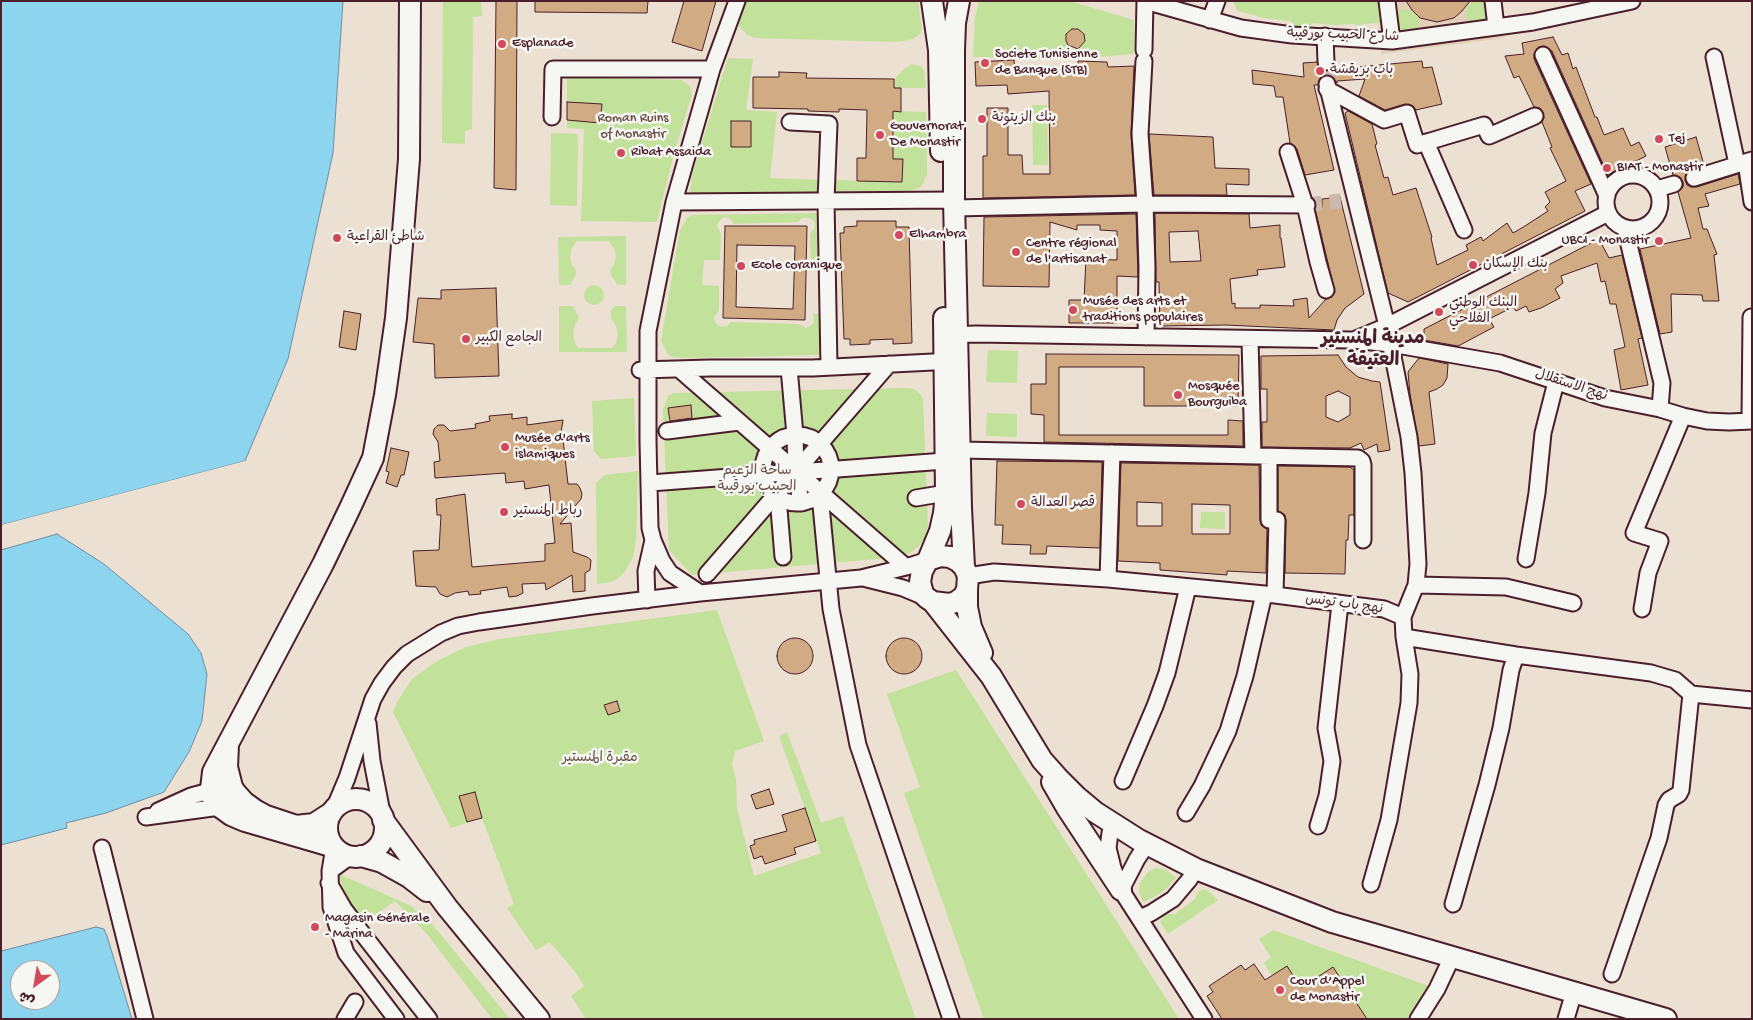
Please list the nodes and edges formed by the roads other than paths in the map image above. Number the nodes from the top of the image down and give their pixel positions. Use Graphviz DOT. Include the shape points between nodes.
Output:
graph roads {
  1 [pos="410,1"];
  2 [pos="737,1"];
  3 [pos="932,1"];
  4 [pos="958,1"];
  5 [pos="1145,1"];
  6 [pos="1217,1"];
  7 [pos="1387,1"];
  8 [pos="1493,1"];
  9 [pos="1632,1"];
  10 [pos="1210,20"];
  11 [pos="1496,27"];
  12 [pos="1325,36"];
  13 [pos="1392,41"];
  14 [pos="1543,55"];
  15 [pos="1714,58"];
  16 [pos="1326,62"];
  17 [pos="712,68"];
  18 [pos="1535,116"];
  19 [pos="552,117"];
  20 [pos="790,122"];
  21 [pos="1426,142"];
  22 [pos="1288,152"];
  23 [pos="1745,162"];
  24 [pos="1694,178"];
  25 [pos="1674,184"];
  26 [pos="1657,189"];
  27 [pos="1607,196"];
  28 [pos="826,200"];
  29 [pos="674,202"];
  30 [pos="950,202"];
  31 [pos="1752,202"];
  32 [pos="1145,204"];
  33 [pos="1306,205"];
  34 [pos="1608,213"];
  35 [pos="1624,228"];
  36 [pos="1464,230"];
  37 [pos="1326,290"];
  38 [pos="1751,317"];
  39 [pos="1387,326"];
  40 [pos="964,335"];
  41 [pos="1146,337"];
  42 [pos="1250,339"];
  43 [pos="1352,340"];
  44 [pos="1391,344"];
  45 [pos="951,361"];
  46 [pos="889,364"];
  47 [pos="789,368"];
  48 [pos="829,368"];
  49 [pos="679,369"];
  50 [pos="644,370"];
  51 [pos="1556,382"];
  52 [pos="1660,409"];
  53 [pos="1683,416"];
  54 [pos="1751,421"];
  55 [pos="739,422"];
  56 [pos="667,432"];
  57 [pos="795,436"];
  58 [pos="820,444"];
  59 [pos="770,448"];
  60 [pos="1112,453"];
  61 [pos="952,456"];
  62 [pos="1253,456"];
  63 [pos="1269,456"];
  64 [pos="831,470"];
  65 [pos="796,472"];
  66 [pos="764,474"];
  67 [pos="650,483"];
  68 [pos="820,494"];
  69 [pos="946,494"];
  70 [pos="777,496"];
  71 [pos="916,498"];
  72 [pos="801,503"];
  73 [pos="652,540"];
  74 [pos="1363,540"];
  75 [pos="783,557"];
  76 [pos="1526,559"];
  77 [pos="928,560"];
  78 [pos="906,567"];
  79 [pos="707,574"];
  80 [pos="861,578"];
  81 [pos="966,578"];
  82 [pos="1108,579"];
  83 [pos="829,581"];
  84 [pos="1416,585"];
  85 [pos="1188,586"];
  86 [pos="700,593"];
  87 [pos="1269,594"];
  88 [pos="647,600"];
  89 [pos="930,600"];
  90 [pos="1572,603"];
  91 [pos="1340,604"];
  92 [pos="1642,609"];
  93 [pos="1403,616"];
  94 [pos="1404,637"];
  95 [pos="1516,655"];
  96 [pos="991,676"];
  97 [pos="1691,694"];
  98 [pos="1752,700"];
  99 [pos="367,717"];
  100 [pos="229,740"];
  101 [pos="1042,760"];
  102 [pos="1123,781"];
  103 [pos="234,789"];
  104 [pos="215,798"];
  105 [pos="333,811"];
  106 [pos="1186,813"];
  107 [pos="383,819"];
  108 [pos="1114,825"];
  109 [pos="1318,826"];
  110 [pos="1147,844"];
  111 [pos="334,847"];
  112 [pos="102,848"];
  113 [pos="358,857"];
  114 [pos="1196,869"];
  115 [pos="329,877"];
  116 [pos="1371,884"];
  117 [pos="1121,890"];
  118 [pos="1453,904"];
  119 [pos="447,907"];
  120 [pos="1140,918"];
  121 [pos="1452,957"];
  122 [pos="1612,974"];
  123 [pos="1574,992"];
  124 [pos="355,1002"];
  125 [pos="145,1019"];
  126 [pos="345,1019"];
  127 [pos="396,1019"];
  128 [pos="429,1019"];
  129 [pos="539,1019"];
  130 [pos="951,1019"];
  131 [pos="1204,1019"];
  132 [pos="1418,1019"];
  133 [pos="1566,1019"];
  134 [pos="1666,1019"];
  1 -- 100 [label="main road" via="408,168 396,318 386,395 373,458 322,564"];
  2 -- 17 [label="street"];
  3 -- 30 [label="main road"];
  4 -- 30 [label="main road"];
  5 -- 10 [label="street, شارع الحبيب بورقيبة"];
  5 -- 32 [label="street" via="1140,134"];
  6 -- 10 [label="street"];
  7 -- 13 [label="street"];
  8 -- 11 [label="street"];
  9 -- 11 [label="street, شارع الحبيب بورقيبة"];
  10 -- 12 [label="street, شارع الحبيب بورقيبة" via="1241,28"];
  11 -- 13 [label="street, شارع الحبيب بورقيبة"];
  12 -- 13 [label="street, شارع الحبيب بورقيبة"];
  12 -- 16 [label="street"];
  14 -- 27 [label="street"];
  15 -- 23 [label="street"];
  17 -- 19 [label="street" via="553,68"];
  17 -- 29 [label="street"];
  18 -- 21 [label="street" via="1489,136 1484,125"];
  20 -- 28 [label="street" via="829,124"];
  21 -- 36 [label="street"];
  21 -- 39 [label="street" via="1417,145 1407,113 1384,120 1327,87 1348,201"];
  22 -- 33 [label="street"];
  23 -- 24 [label="street"];
  23 -- 31 [label="street"];
  25 -- 26 [label="street"];
  26 -- 27 [label="street" via="1641,176 1632,175 1616,181"];
  26 -- 35 [label="street" via="1661,203 1654,220 1638,230"];
  27 -- 34 [label="street"];
  28 -- 29 [label="street"];
  28 -- 30 [label="street"];
  28 -- 48 [label="street"];
  29 -- 50 [label="street" via="648,331"];
  30 -- 32 [label="street"];
  30 -- 40 [label="main road"];
  32 -- 33 [label="street"];
  32 -- 41 [label="street" via="1148,268"];
  33 -- 37 [label="street"];
  34 -- 35 [label="street"];
  34 -- 39 [label="street"];
  35 -- 52 [label="street" via="1662,383"];
  38 -- 54 [label="street"];
  39 -- 43 [label="street"];
  39 -- 44 [label="street"];
  40 -- 41 [label="street, نهج الاستقلال"];
  40 -- 45 [label="main road"];
  41 -- 42 [label="street, نهج الاستقلال"];
  42 -- 43 [label="street, نهج الاستقلال"];
  42 -- 62 [label="street"];
  43 -- 44 [label="street, نهج الاستقلال"];
  44 -- 51 [label="street, نهج الاستقلال" via="1500,363"];
  44 -- 84 [label="street" via="1413,473 1418,564"];
  45 -- 46 [label="street"];
  45 -- 61 [label="main road"];
  46 -- 48 [label="street"];
  46 -- 58 [label="street"];
  47 -- 48 [label="street"];
  47 -- 49 [label="street"];
  47 -- 57 [label="street"];
  49 -- 50 [label="street"];
  49 -- 55 [label="street"];
  50 -- 67 [label="street" via="644,464"];
  51 -- 52 [label="street, نهج الاستقلال" via="1605,398"];
  51 -- 76 [label="street" via="1543,433"];
  52 -- 53 [label="street, نهج الاستقلال"];
  53 -- 54 [label="street, نهج الاستقلال" via="1729,422"];
  53 -- 92 [label="street" via="1634,533 1660,541 1648,572"];
  55 -- 56 [label="street"];
  55 -- 59 [label="street"];
  57 -- 58 [label="street" via="810,437"];
  57 -- 59 [label="street" via="788,436"];
  57 -- 65 [label="street"];
  58 -- 64 [label="street" via="831,463"];
  58 -- 65 [label="street"];
  59 -- 65 [label="street"];
  59 -- 66 [label="street" via="765,457"];
  60 -- 61 [label="street"];
  60 -- 62 [label="street"];
  60 -- 82 [label="street"];
  61 -- 64 [label="street"];
  61 -- 69 [label="main road"];
  61 -- 81 [label="main road"];
  62 -- 63 [label="street"];
  63 -- 74 [label="street" via="1360,459 1363,465"];
  63 -- 87 [label="street" via="1269,520 1277,520"];
  64 -- 65 [label="street"];
  64 -- 68 [label="street" via="827,486"];
  65 -- 66 [label="street"];
  65 -- 68 [label="street"];
  65 -- 70 [label="street"];
  65 -- 72 [label="street"];
  66 -- 67 [label="street"];
  66 -- 70 [label="street" via="769,489"];
  67 -- 73 [label="street"];
  68 -- 72 [label="street"];
  68 -- 78 [label="street"];
  68 -- 83 [label="street"];
  69 -- 71 [label="street"];
  69 -- 77 [label="main road" via="940,531"];
  70 -- 72 [label="street" via="787,502"];
  70 -- 75 [label="street"];
  70 -- 79 [label="street"];
  73 -- 86 [label="street" via="670,573"];
  73 -- 88 [label="street" via="646,571"];
  77 -- 78 [label="street"];
  77 -- 81 [label="main road" via="950,557 958,561"];
  77 -- 89 [label="main road" via="920,582"];
  78 -- 80 [label="street"];
  80 -- 83 [label="street"];
  80 -- 89 [label="street" via="903,588"];
  81 -- 82 [label="street, نهج باب تونس" via="994,572"];
  81 -- 89 [label="main road" via="962,597 956,602 949,604"];
  81 -- 96 [label="main road" via="972,628"];
  82 -- 85 [label="street, نهج باب تونس"];
  83 -- 86 [label="street"];
  83 -- 130 [label="street" via="831,610 858,745"];
  84 -- 90 [label="street" via="1506,587"];
  84 -- 93 [label="street"];
  85 -- 87 [label="street, نهج باب تونس"];
  85 -- 102 [label="street" via="1167,673"];
  86 -- 88 [label="street"];
  87 -- 91 [label="street, نهج باب تونس"];
  87 -- 106 [label="street" via="1228,731"];
  88 -- 99 [label="street" via="479,622 441,633 407,654 394,667 373,699"];
  89 -- 96 [label="main road"];
  91 -- 93 [label="street, نهج باب تونس" via="1384,609"];
  91 -- 109 [label="street" via="1326,728 1332,761"];
  93 -- 94 [label="street"];
  94 -- 95 [label="street"];
  94 -- 116 [label="street" via="1410,674 1409,703 1388,820"];
  95 -- 97 [label="street" via="1663,676 1675,680"];
  95 -- 118 [label="street" via="1487,785"];
  96 -- 101 [label="main road"];
  97 -- 98 [label="street"];
  97 -- 122 [label="street" via="1681,790 1666,805"];
  99 -- 105 [label="street"];
  99 -- 107 [label="street"];
  100 -- 103 [label="main road" via="227,766"];
  100 -- 104 [label="main road" via="213,772"];
  101 -- 108 [label="main road" via="1076,797"];
  101 -- 117 [label="main road" via="1067,808"];
  103 -- 104 [label="street"];
  103 -- 105 [label="main road" via="255,810 296,826 314,824"];
  104 -- 111 [label="main road" via="231,815 245,821"];
  105 -- 107 [label="main road" via="342,803 361,800 378,809"];
  105 -- 111 [label="main road" via="327,827"];
  107 -- 113 [label="main road" via="382,841 370,853"];
  107 -- 119 [label="main road"];
  108 -- 110 [label="main road"];
  108 -- 117 [label="street" via="1108,848"];
  110 -- 114 [label="main road"];
  110 -- 117 [label="street"];
  111 -- 113 [label="main road" via="346,855"];
  111 -- 115 [label="street"];
  112 -- 125 [label="street"];
  113 -- 115 [label="street" via="345,860"];
  113 -- 119 [label="main road" via="382,862 409,876"];
  114 -- 120 [label="street" via="1172,899"];
  114 -- 121 [label="main road" via="1332,922"];
  115 -- 127 [label="street" via="331,907 346,953"];
  115 -- 128 [label="street" via="344,909"];
  117 -- 120 [label="street"];
  119 -- 129 [label="main road"];
  120 -- 131 [label="street"];
  121 -- 123 [label="main road"];
  121 -- 132 [label="street" via="1438,989"];
  123 -- 133 [label="street"];
  123 -- 134 [label="main road"];
  124 -- 126 [label="street"];
}
